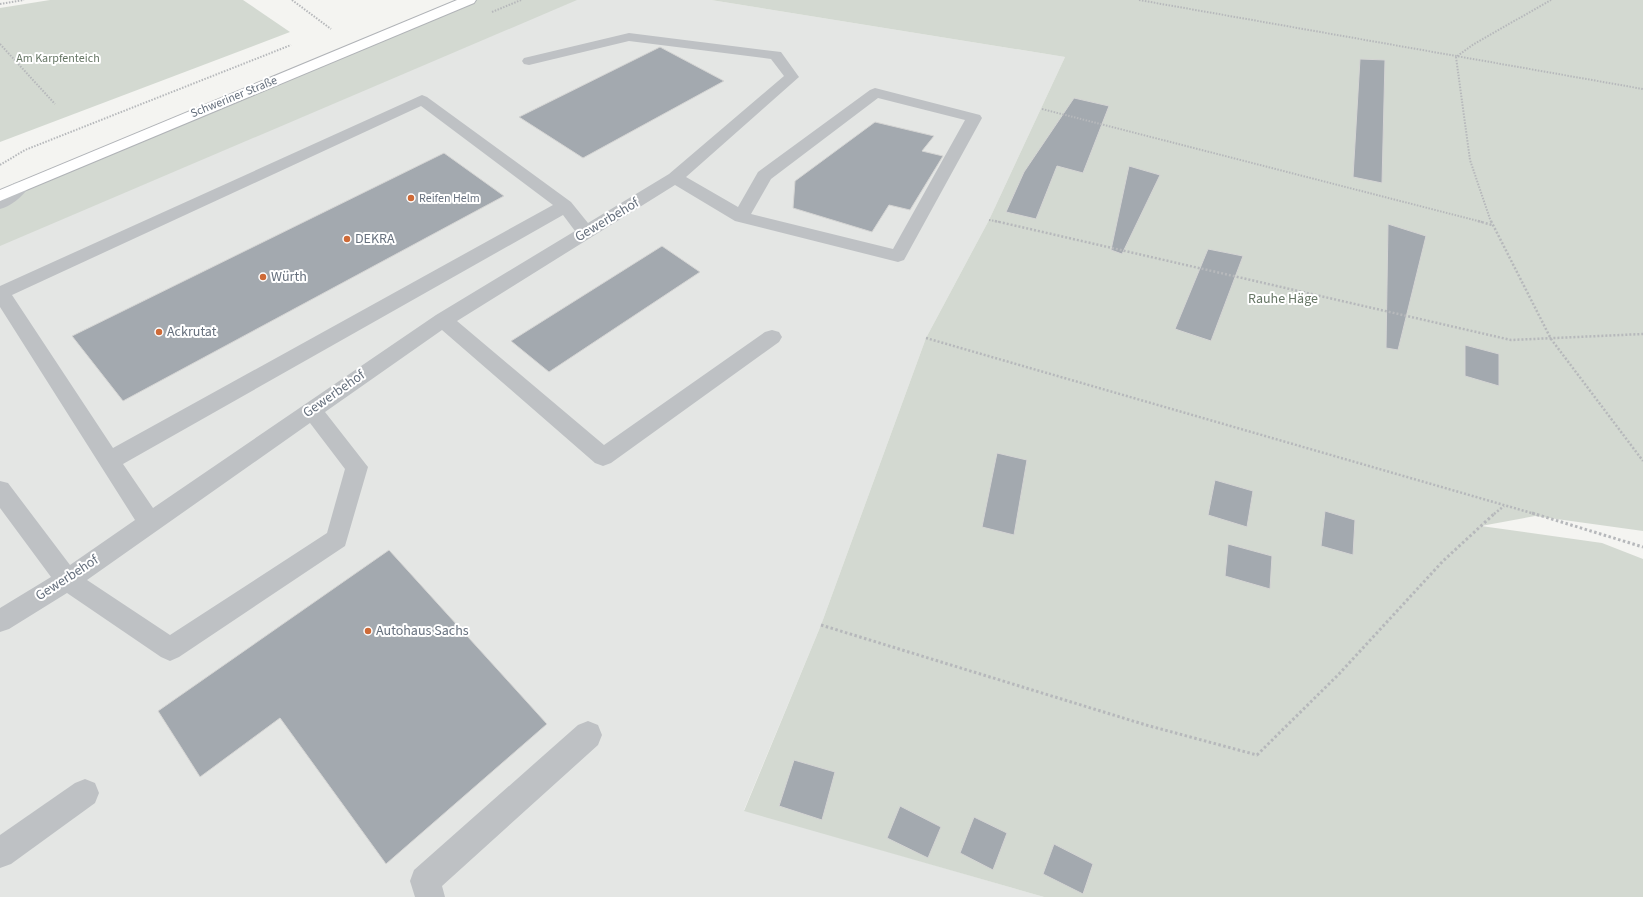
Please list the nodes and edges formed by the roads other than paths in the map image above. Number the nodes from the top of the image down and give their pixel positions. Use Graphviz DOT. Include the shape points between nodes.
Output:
graph roads {
  1 [pos="469,0"];
  2 [pos="529,61"];
  3 [pos="675,178"];
  4 [pos="20,187"];
  5 [pos="0,196"];
  6 [pos="0,204"];
  7 [pos="565,206"];
  8 [pos="741,217"];
  9 [pos="586,233"];
  10 [pos="443,320"];
  11 [pos="772,337"];
  12 [pos="311,410"];
  13 [pos="110,461"];
  14 [pos="0,490"];
  15 [pos="149,522"];
  16 [pos="67,580"];
  17 [pos="0,621"];
  18 [pos="588,735"];
  19 [pos="85,793"];
  20 [pos="0,853"];
  21 [pos="430,897"];
  1 -- 4 [label="main road, Schweriner Straße"];
  2 -- 3 [label="street, Gewerbehof" via="630,38 776,55 792,77"];
  3 -- 8 [label="street"];
  3 -- 9 [label="street, Gewerbehof"];
  4 -- 5 [label="main road, Schweriner Straße"];
  4 -- 6 [label="street"];
  7 -- 9 [label="street"];
  7 -- 13 [label="street"];
  7 -- 13 [label="street" via="422,100 1,293"];
  8 -- 8 [label="street" via="898,256 974,118 875,93 764,176"];
  9 -- 10 [label="street, Gewerbehof"];
  10 -- 11 [label="street" via="603,457"];
  10 -- 12 [label="street, Gewerbehof"];
  12 -- 15 [label="street, Gewerbehof"];
  12 -- 16 [label="street" via="357,467 336,539 170,648"];
  13 -- 15 [label="street"];
  14 -- 16 [label="street"];
  15 -- 16 [label="street, Gewerbehof"];
  16 -- 17 [label="street, Gewerbehof"];
  18 -- 21 [label="street" via="425,881"];
  19 -- 20 [label="street"];
}
